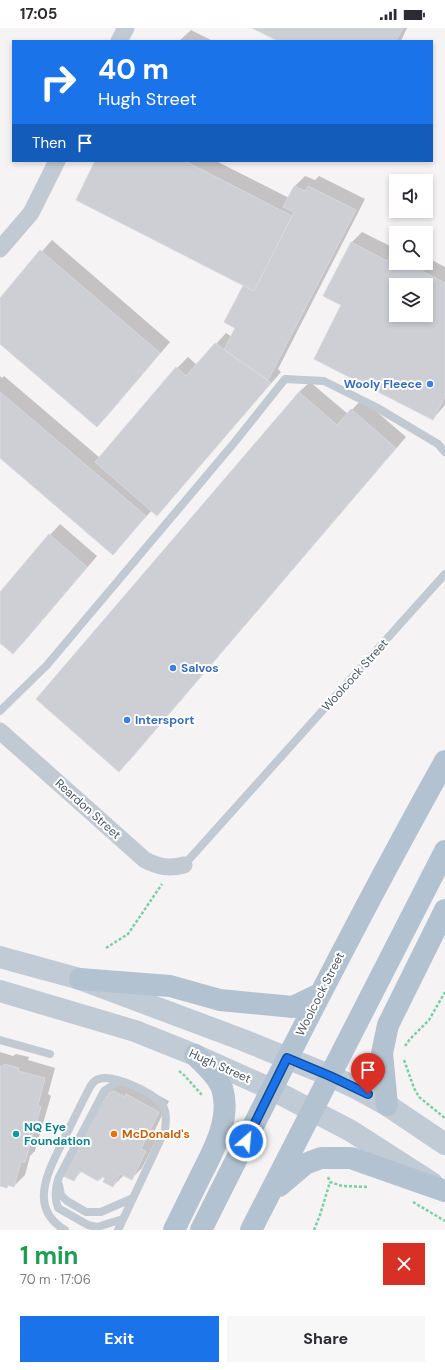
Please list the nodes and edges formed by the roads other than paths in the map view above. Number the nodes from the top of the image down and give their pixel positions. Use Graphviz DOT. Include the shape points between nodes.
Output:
graph roads {
  1 [pos="126,28"];
  2 [pos="120,40"];
  3 [pos="56,162"];
  4 [pos="0,249"];
  5 [pos="445,452"];
  6 [pos="445,574"];
  7 [pos="0,711"];
  8 [pos="0,731"];
  9 [pos="445,760"];
  10 [pos="445,851"];
  11 [pos="178,867"];
  12 [pos="445,910"];
  13 [pos="0,957"];
  14 [pos="80,979"];
  15 [pos="0,991"];
  16 [pos="320,994"];
  17 [pos="0,1040"];
  18 [pos="50,1054"];
  19 [pos="195,1055"];
  20 [pos="287,1058"];
  21 [pos="330,1076"];
  22 [pos="120,1081"];
  23 [pos="271,1090"];
  24 [pos="387,1105"];
  25 [pos="313,1112"];
  26 [pos="445,1144"];
  27 [pos="59,1177"];
  28 [pos="445,1191"];
  29 [pos="270,1193"];
  30 [pos="134,1198"];
  31 [pos="123,1219"];
  32 [pos="65,1230"];
  33 [pos="118,1230"];
  34 [pos="174,1230"];
  35 [pos="201,1230"];
  36 [pos="251,1230"];
  1 -- 2 [label="street"];
  3 -- 4 [label="street" via="31,213"];
  5 -- 7 [label="lane" via="438,444 376,407 324,381 285,379 47,665"];
  6 -- 11 [label="lane, Woolcock Street"];
  8 -- 11 [label="street, Reardon Street" via="145,860 156,866"];
  9 -- 16 [label="main road, Woolcock Street"];
  10 -- 21 [label="main road"];
  12 -- 24 [label="main road" via="388,1025 382,1053"];
  13 -- 14 [label="main road"];
  14 -- 16 [label="main road" via="170,986 220,1000 293,1007"];
  14 -- 20 [label="main road"];
  15 -- 19 [label="main road, Hugh Street" via="135,1031"];
  16 -- 20 [label="main road, Woolcock Street"];
  17 -- 18 [label="lane"];
  19 -- 23 [label="main road, Hugh Street"];
  19 -- 34 [label="main road" via="222,1088 224,1108 215,1148"];
  20 -- 21 [label="main road"];
  20 -- 23 [label="main road, Woolcock Street"];
  21 -- 24 [label="main road"];
  21 -- 25 [label="main road"];
  22 -- 27 [label="lane" via="104,1092"];
  22 -- 30 [label="lane" via="144,1091 159,1101 166,1116 165,1130"];
  22 -- 32 [label="lane" via="104,1078 94,1081 50,1167 44,1200 48,1214"];
  23 -- 25 [label="main road, Hugh Street"];
  23 -- 35 [label="main road, Woolcock Street"];
  24 -- 26 [label="main road"];
  25 -- 28 [label="main road, Hugh Street" via="351,1131"];
  25 -- 29 [label="main road"];
  27 -- 30 [label="lane" via="61,1195 86,1212 101,1212"];
  27 -- 31 [label="lane" via="55,1188 58,1208 88,1225 97,1227"];
  28 -- 29 [label="main road" via="351,1158 322,1158 305,1164"];
  29 -- 36 [label="main road"];
  30 -- 31 [label="lane"];
  31 -- 33 [label="lane"];
}
